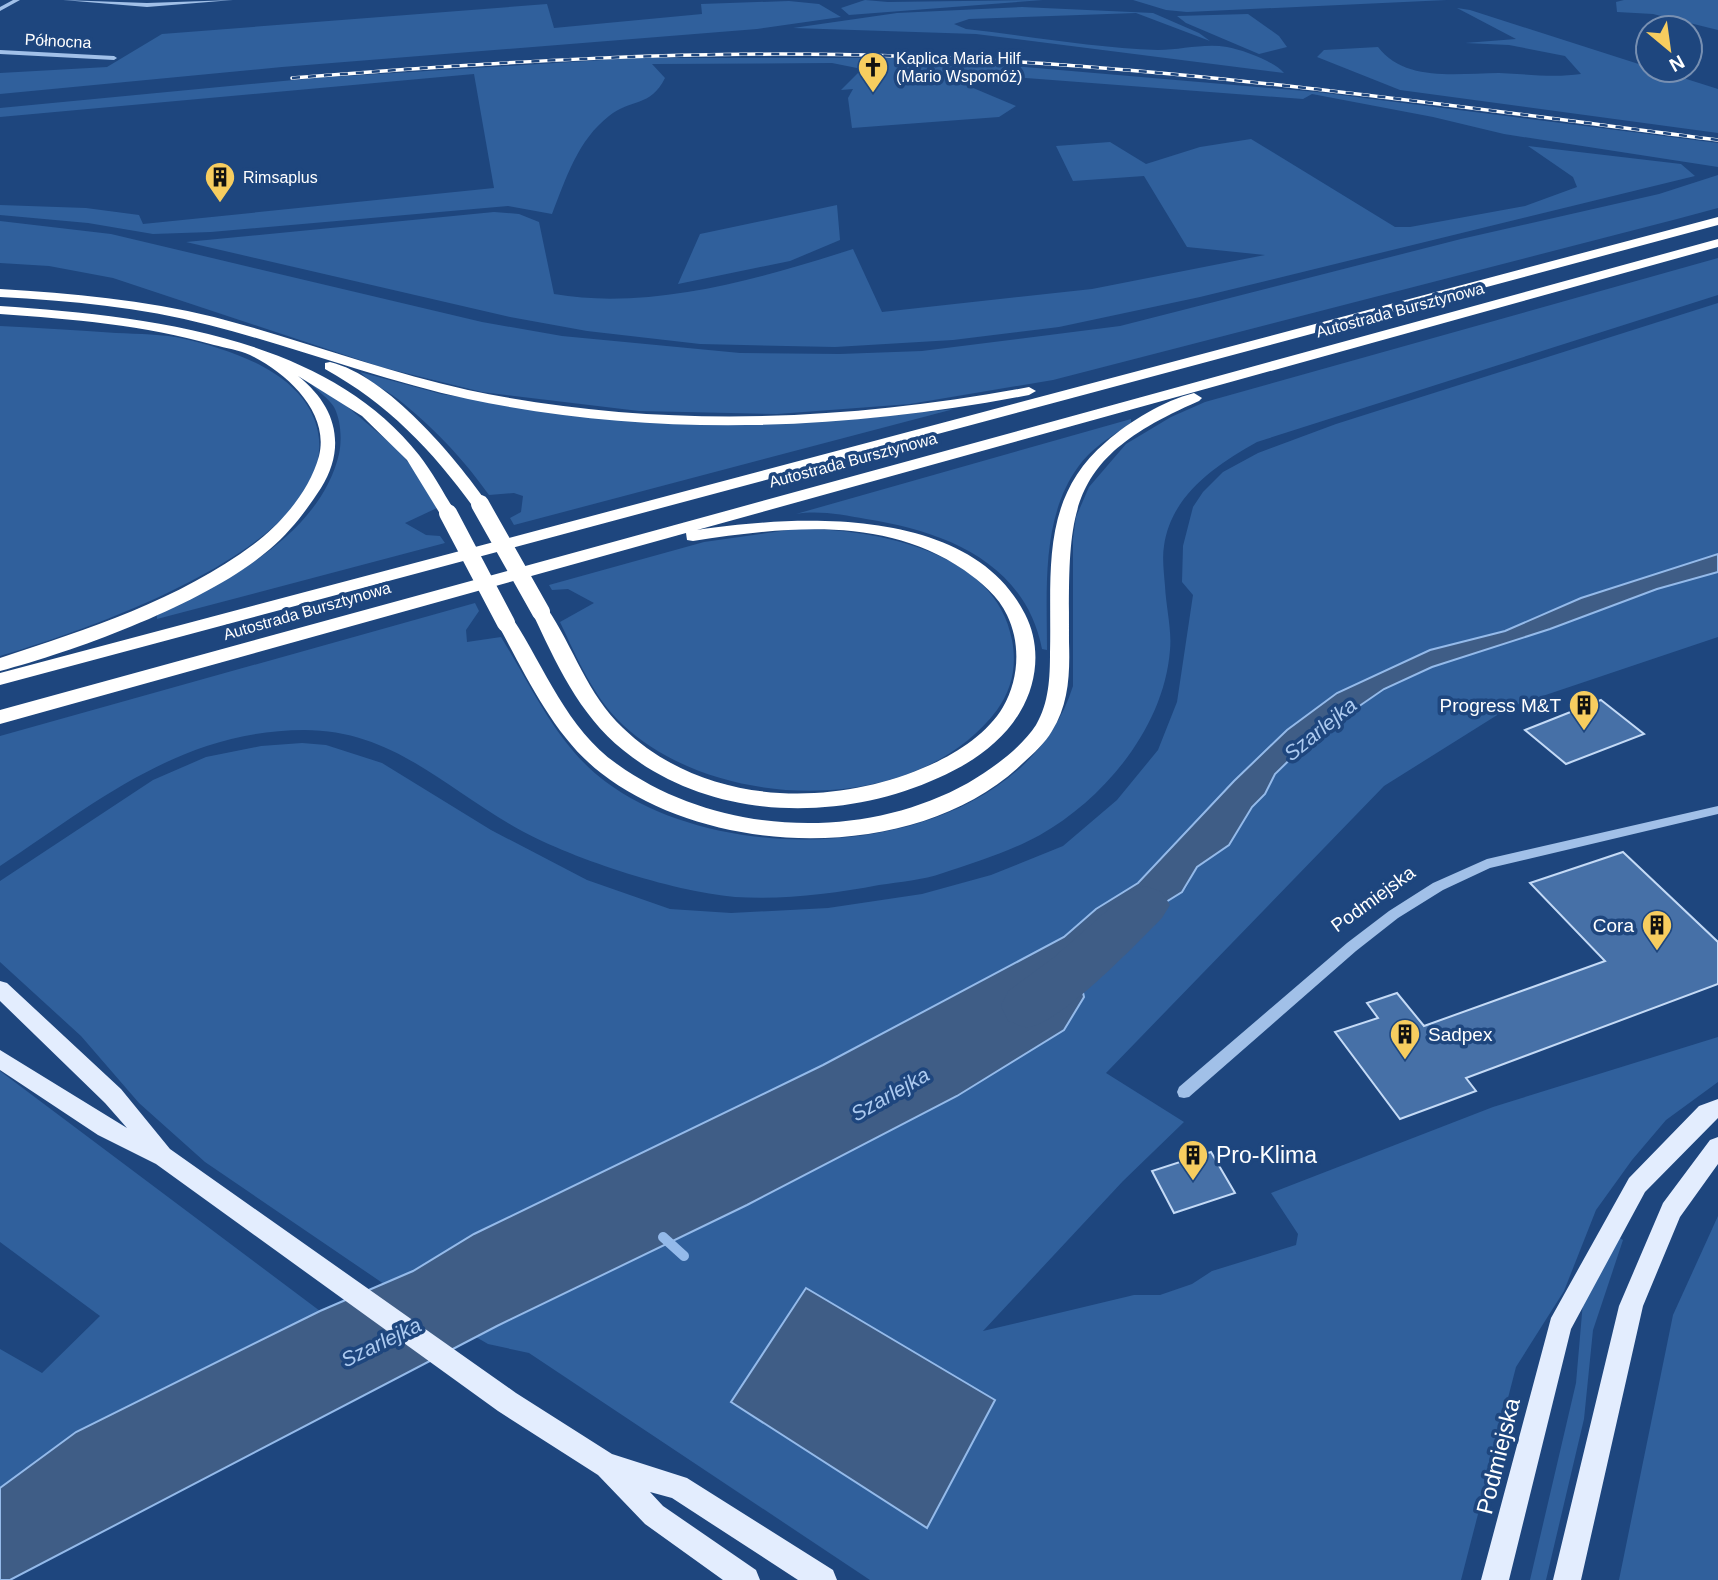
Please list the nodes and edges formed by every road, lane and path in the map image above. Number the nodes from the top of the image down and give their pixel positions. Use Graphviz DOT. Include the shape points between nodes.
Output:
graph roads {
  1 [pos="17,0"];
  2 [pos="66,0"];
  3 [pos="230,0"];
  4 [pos="0,9"];
  5 [pos="0,52"];
  6 [pos="114,58"];
  7 [pos="1718,221"];
  8 [pos="1718,243"];
  9 [pos="0,293"];
  10 [pos="0,310"];
  11 [pos="284,344"];
  12 [pos="259,355"];
  13 [pos="1280,363"];
  14 [pos="1166,368"];
  15 [pos="567,558"];
  16 [pos="0,665"];
  17 [pos="0,679"];
  18 [pos="0,717"];
  19 [pos="1718,810"];
  20 [pos="0,989"];
  21 [pos="0,1059"];
  22 [pos="1184,1092"];
  23 [pos="1718,1108"];
  24 [pos="1718,1147"];
  25 [pos="164,1157"];
  26 [pos="607,1466"];
  27 [pos="746,1580"];
  28 [pos="822,1580"];
  29 [pos="1495,1580"];
  30 [pos="1567,1580"];
  1 -- 4 [label="street"];
  2 -- 3 [label="street" via="147,5"];
  5 -- 6 [label="street, Północna"];
  7 -- 14 [label="highway, Autostrada Bursztynowa"];
  8 -- 13 [label="highway, Autostrada Bursztynowa"];
  9 -- 11 [label="highway" via="141,306"];
  10 -- 12 [label="highway" via="149,324"];
  11 -- 14 [label="highway" via="470,395 566,410 679,419 877,414"];
  11 -- 15 [label="highway, bridge" via="362,384 435,443 480,504 586,697 619,736 670,772 704,786 778,800 871,794 920,779 957,760 1010,713 1022,684 1025,642 1018,618 1003,596 969,565 905,535 856,524 776,523"];
  12 -- 13 [label="highway, bridge" via="322,382 380,421 423,467 559,712 581,742 615,773 659,800 727,822 792,831 858,827 964,796 1000,772 1037,737 1050,716 1060,677 1065,521 1073,494 1090,467 1125,435 1173,406"];
  12 -- 16 [label="highway" via="302,388 327,422 327,461 301,507 238,564 184,595"];
  13 -- 15 [label="highway, Autostrada Bursztynowa"];
  14 -- 17 [label="highway, Autostrada Bursztynowa"];
  15 -- 18 [label="highway, Autostrada Bursztynowa"];
  19 -- 22 [label="street, Podmiejska" via="1488,864 1452,877 1373,928"];
  20 -- 25 [label="main road" via="113,1096"];
  21 -- 25 [label="main road" via="106,1129"];
  23 -- 29 [label="main road, Podmiejska" via="1707,1113 1637,1185 1560,1326"];
  24 -- 30 [label="main road" via="1671,1210 1631,1306"];
  25 -- 26 [label="main road" via="507,1402"];
  26 -- 27 [label="main road" via="654,1515"];
  26 -- 28 [label="main road" via="678,1487"];
}
